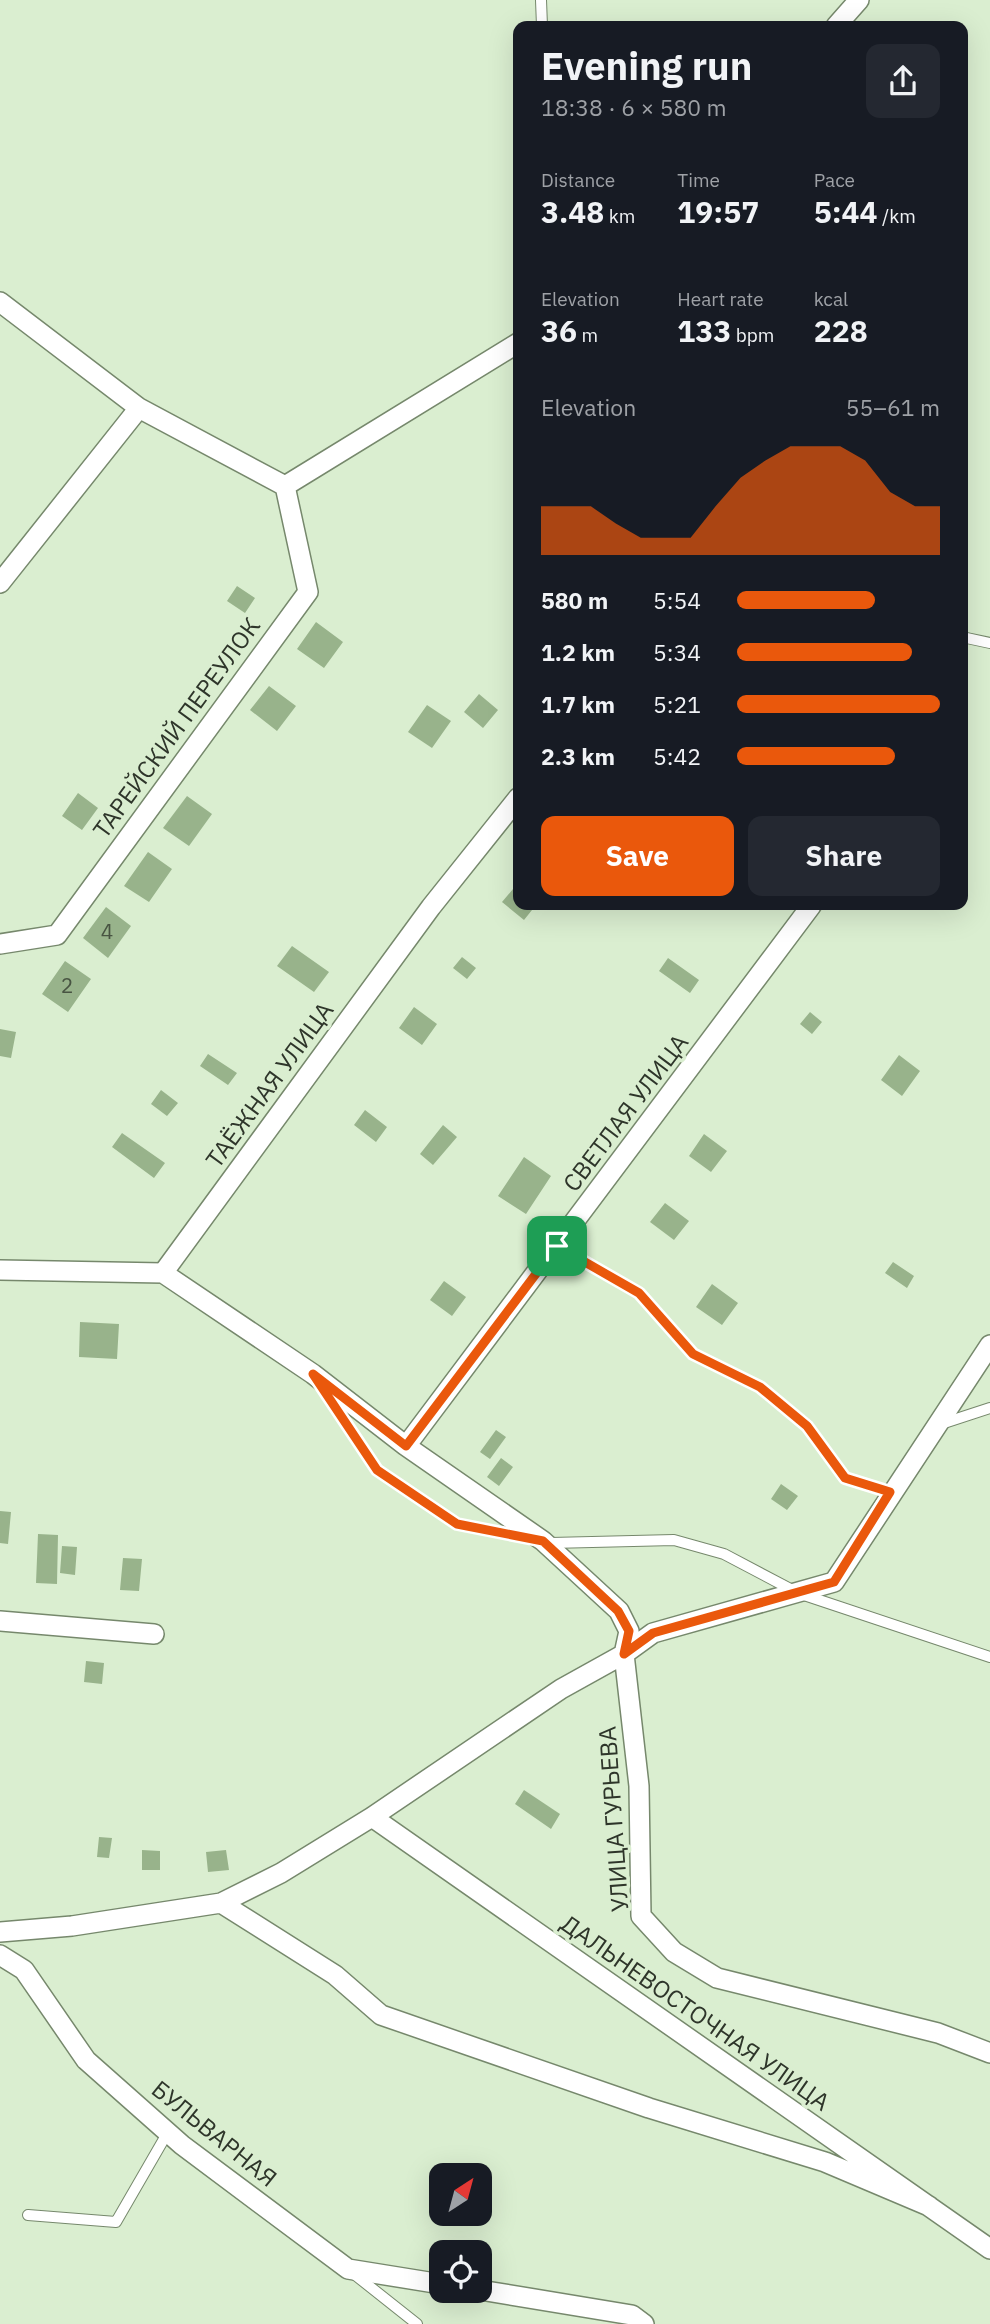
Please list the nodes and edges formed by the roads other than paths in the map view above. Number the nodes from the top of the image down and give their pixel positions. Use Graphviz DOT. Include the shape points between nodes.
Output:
graph roads {
  1 [pos="541,0"];
  2 [pos="859,0"];
  3 [pos="542,21"];
  4 [pos="840,21"];
  5 [pos="0,302"];
  6 [pos="513,346"];
  7 [pos="139,408"];
  8 [pos="285,486"];
  9 [pos="0,583"];
  10 [pos="968,638"];
  11 [pos="990,643"];
  12 [pos="513,804"];
  13 [pos="806,910"];
  14 [pos="0,944"];
  15 [pos="557,1246"];
  16 [pos="0,1270"];
  17 [pos="163,1273"];
  18 [pos="990,1345"];
  19 [pos="313,1374"];
  20 [pos="990,1408"];
  21 [pos="937,1426"];
  22 [pos="406,1446"];
  23 [pos="890,1492"];
  24 [pos="543,1541"];
  25 [pos="798,1593"];
  26 [pos="0,1621"];
  27 [pos="154,1634"];
  28 [pos="624,1654"];
  29 [pos="990,1657"];
  30 [pos="372,1817"];
  31 [pos="220,1903"];
  32 [pos="0,1932"];
  33 [pos="0,1955"];
  34 [pos="990,2053"];
  35 [pos="168,2132"];
  36 [pos="929,2206"];
  37 [pos="28,2215"];
  38 [pos="990,2249"];
  39 [pos="348,2269"];
  40 [pos="429,2282"];
  41 [pos="492,2293"];
  42 [pos="418,2324"];
  43 [pos="644,2324"];
  1 -- 3 [label="lane"];
  2 -- 4 [label="street"];
  5 -- 7 [label="street"];
  6 -- 8 [label="street"];
  7 -- 8 [label="street"];
  7 -- 9 [label="street"];
  8 -- 14 [label="street, ТАРЕЙСКИЙ ПЕРЕУЛОК" via="308,592 57,935"];
  10 -- 11 [label="lane"];
  12 -- 17 [label="street, ТАЁЖНАЯ УЛИЦА" via="431,907"];
  13 -- 15 [label="street, СВЕТЛАЯ УЛИЦА"];
  15 -- 22 [label="street, СВЕТЛАЯ УЛИЦА"];
  15 -- 23 [label="lane" via="639,1293 693,1354 760,1387 807,1426 845,1478"];
  16 -- 17 [label="street"];
  17 -- 19 [label="street"];
  18 -- 21 [label="street"];
  19 -- 22 [label="street"];
  19 -- 24 [label="lane" via="377,1470 457,1524"];
  20 -- 21 [label="lane"];
  21 -- 23 [label="street"];
  22 -- 24 [label="street, УЛИЦА ГУРЬЕВА"];
  23 -- 25 [label="street" via="834,1582"];
  24 -- 25 [label="lane" via="674,1541 724,1554"];
  24 -- 28 [label="street, УЛИЦА ГУРЬЕВА" via="618,1611 629,1631"];
  25 -- 28 [label="street" via="653,1633"];
  25 -- 29 [label="lane"];
  26 -- 27 [label="street"];
  28 -- 30 [label="street" via="561,1689"];
  28 -- 34 [label="street, УЛИЦА ГУРЬЕВА" via="639,1786 641,1916 649,1925 674,1952 717,1978 937,2033"];
  30 -- 31 [label="street" via="281,1873"];
  30 -- 36 [label="street, ДАЛЬНЕВОСТОЧНАЯ УЛИЦА"];
  31 -- 32 [label="street"];
  31 -- 36 [label="street" via="335,1975 381,2015 649,2108 825,2162"];
  33 -- 35 [label="street, БУЛЬВАРНАЯ" via="24,1970 86,2060"];
  35 -- 37 [label="lane" via="116,2222"];
  35 -- 39 [label="street, БУЛЬВАРНАЯ"];
  36 -- 38 [label="street, ДАЛЬНЕВОСТОЧНАЯ УЛИЦА"];
  39 -- 40 [label="street, БУЛЬВАРНАЯ"];
  39 -- 42 [label="lane"];
  41 -- 43 [label="street" via="632,2315"];
}
